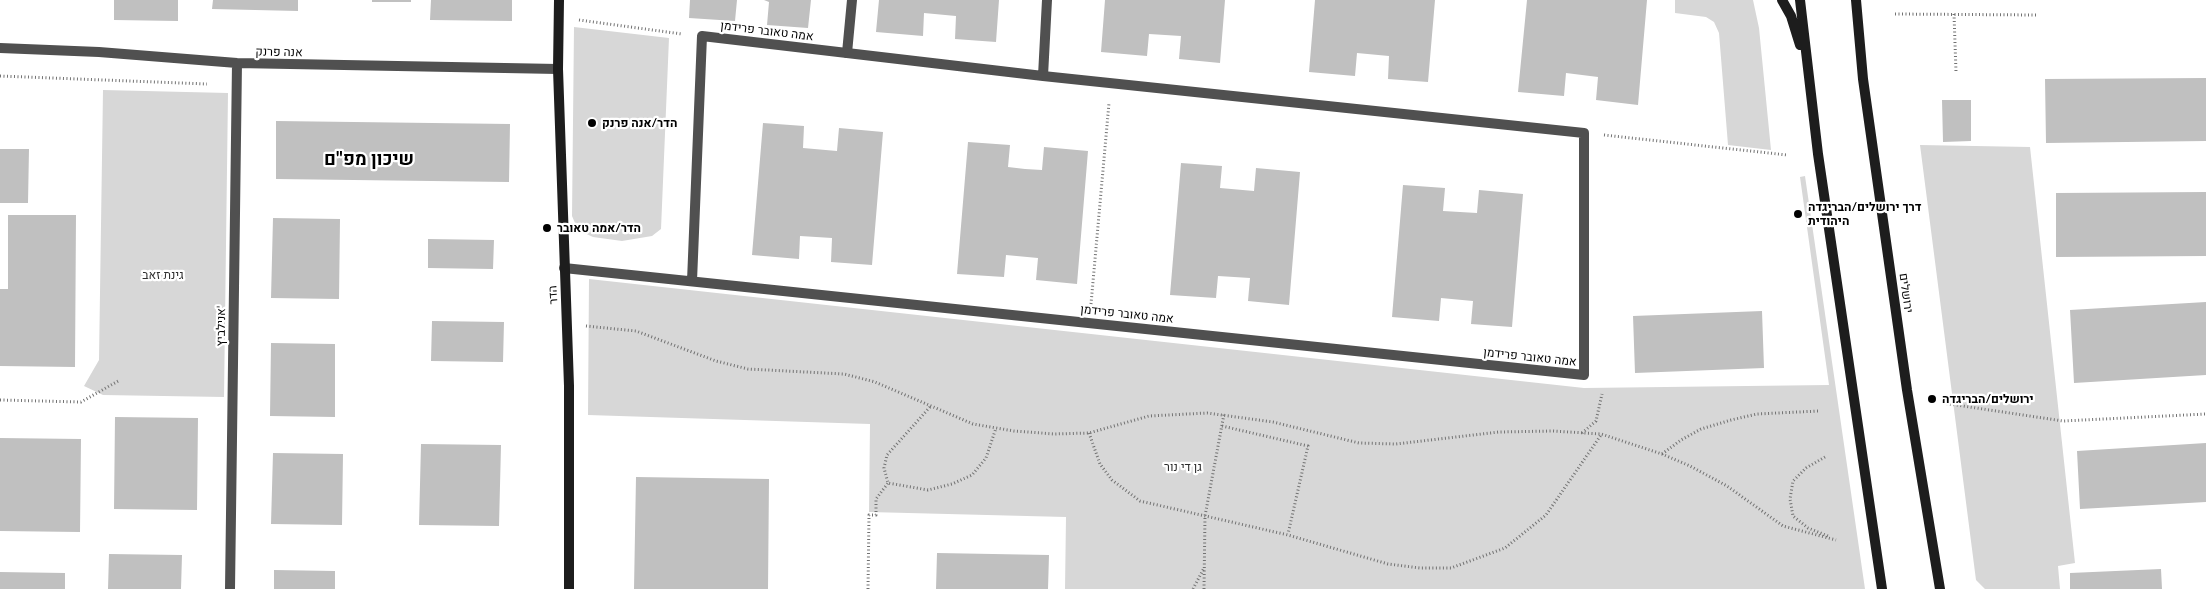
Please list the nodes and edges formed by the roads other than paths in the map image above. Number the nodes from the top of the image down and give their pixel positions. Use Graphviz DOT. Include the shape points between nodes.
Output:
graph roads {
  1 [pos="559,0"];
  2 [pos="852,0"];
  3 [pos="1047,0"];
  4 [pos="1782,0"];
  5 [pos="1800,0"];
  6 [pos="1856,0"];
  7 [pos="0,48"];
  8 [pos="847,53"];
  9 [pos="237,63"];
  10 [pos="1806,65"];
  11 [pos="558,70"];
  12 [pos="1043,76"];
  13 [pos="564,268"];
  14 [pos="692,281"];
  15 [pos="230,589"];
  16 [pos="569,589"];
  17 [pos="1882,589"];
  18 [pos="1940,589"];
  1 -- 11 [label="main road, הדר"];
  2 -- 8 [label="street"];
  3 -- 12 [label="street"];
  4 -- 10 [label="main road"];
  5 -- 10 [label="main road"];
  6 -- 18 [label="main road, ירושלים" via="1863,79"];
  7 -- 9 [label="street, אנה פרנק"];
  8 -- 12 [label="street, אמה טאובר פרידמן"];
  8 -- 14 [label="street, אמה טאובר פרידמן" via="702,36"];
  9 -- 11 [label="street, אנה פרנק"];
  9 -- 15 [label="street, אנילביץ'"];
  10 -- 17 [label="main road"];
  11 -- 13 [label="main road, הדר"];
  12 -- 14 [label="street, אמה טאובר פרידמן" via="1584,133 1584,375"];
  13 -- 14 [label="street, אמה טאובר פרידמן"];
  13 -- 16 [label="main road, הדר" via="568,325"];
}
